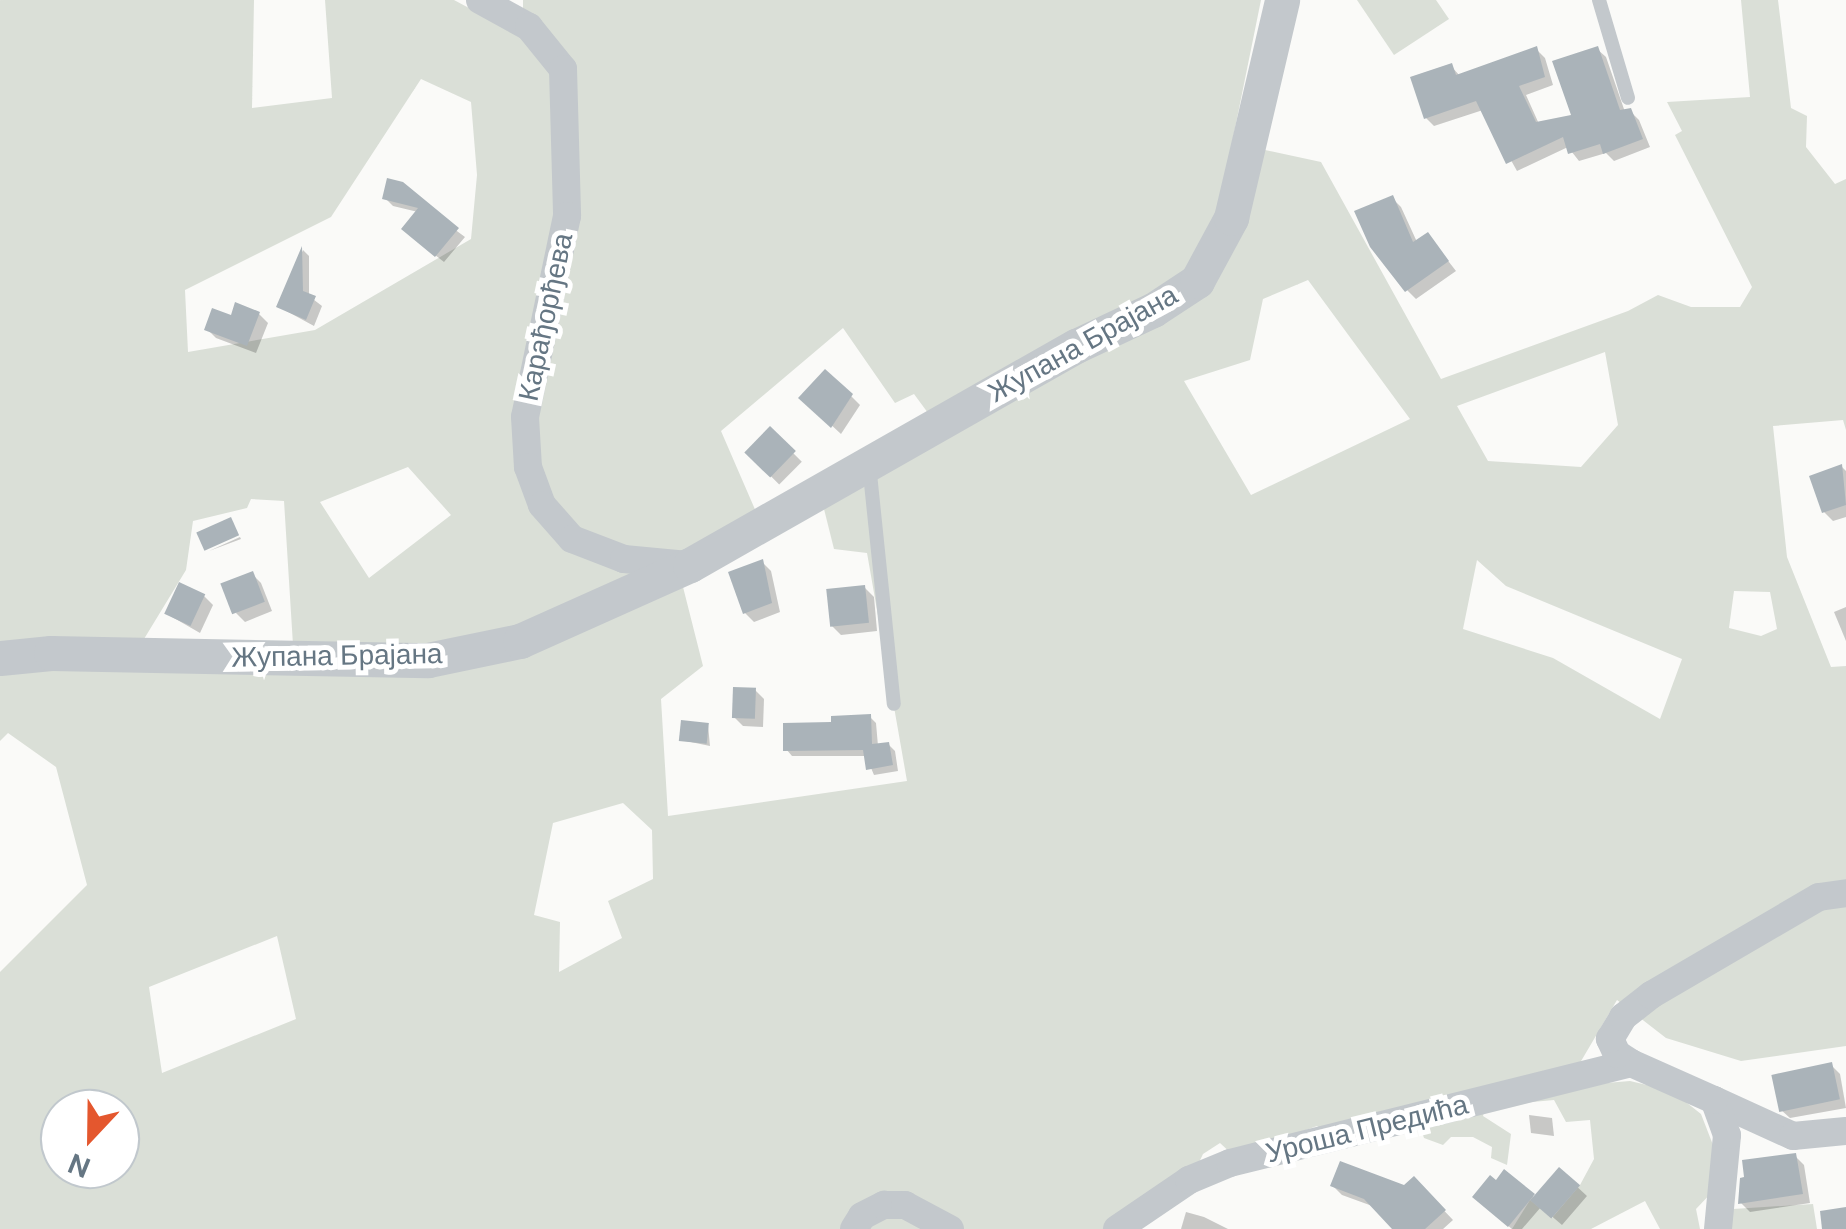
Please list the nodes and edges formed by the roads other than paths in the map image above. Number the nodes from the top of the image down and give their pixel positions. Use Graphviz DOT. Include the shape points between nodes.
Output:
graph roads {
  1 [pos="480,0"];
  2 [pos="1282,0"];
  3 [pos="1600,0"];
  4 [pos="1628,98"];
  5 [pos="869,463"];
  6 [pos="690,565"];
  7 [pos="0,658"];
  8 [pos="894,704"];
  9 [pos="1846,893"];
  10 [pos="1631,1062"];
  11 [pos="1714,1100"];
  12 [pos="1846,1131"];
  13 [pos="854,1229"];
  14 [pos="950,1229"];
  15 [pos="1117,1229"];
  16 [pos="1718,1229"];
  1 -- 6 [label="street, Карађорђева" via="529,27 563,69 567,216 525,417 532,480 542,505 572,538 624,559"];
  2 -- 5 [label="street, Жупана Брајана" via="1231,218 1197,281"];
  3 -- 4 [label="lane"];
  5 -- 6 [label="street, Жупана Брајана"];
  5 -- 8 [label="lane"];
  6 -- 7 [label="street, Жупана Брајана" via="520,642 428,660 51,653"];
  9 -- 10 [label="street" via="1819,896 1637,1006 1610,1039"];
  10 -- 11 [label="street"];
  10 -- 15 [label="street, Уроша Предића" via="1230,1163 1189,1180"];
  11 -- 12 [label="street" via="1793,1136"];
  11 -- 16 [label="street" via="1727,1136"];
  13 -- 14 [label="street" via="862,1216 894,1205"];
}
